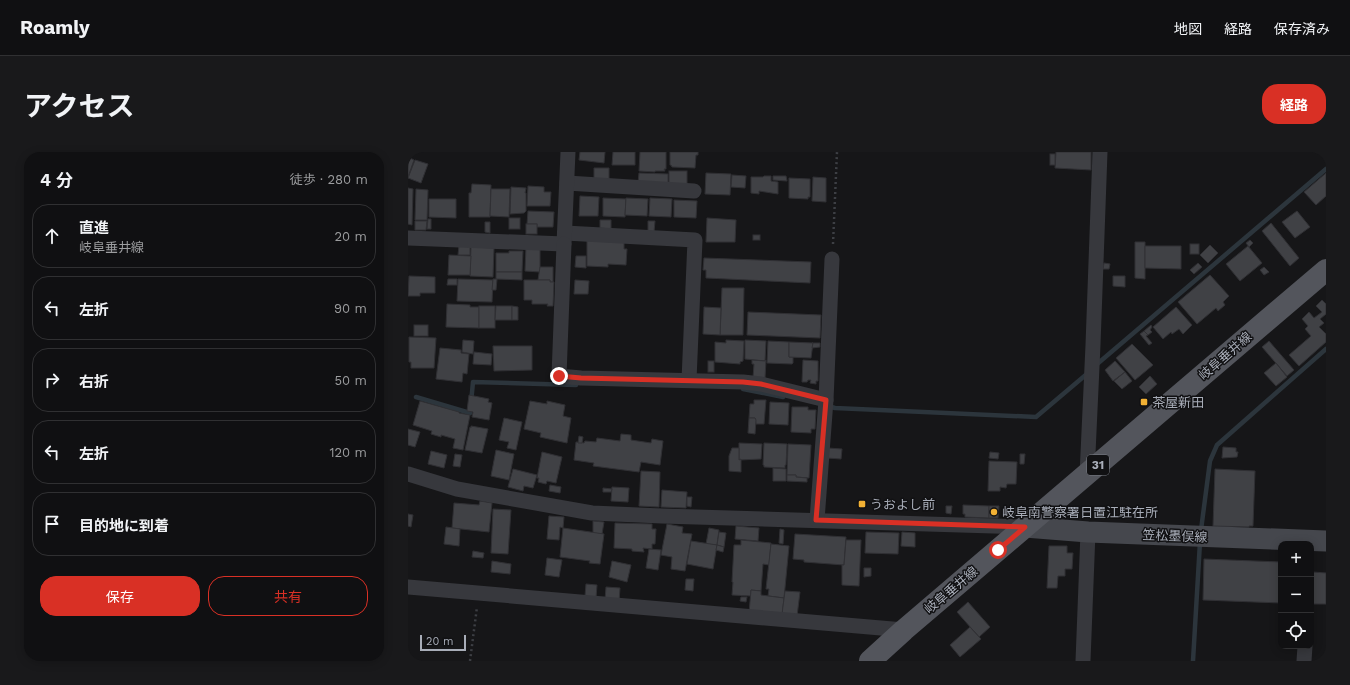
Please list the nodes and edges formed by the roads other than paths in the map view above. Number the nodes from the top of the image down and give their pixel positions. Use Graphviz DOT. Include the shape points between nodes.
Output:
graph roads {
  1 [pos="568,152"];
  2 [pos="1100,152"];
  3 [pos="567,183"];
  4 [pos="694,190"];
  5 [pos="408,238"];
  6 [pos="565,239"];
  7 [pos="832,259"];
  8 [pos="1326,270"];
  9 [pos="689,380"];
  10 [pos="826,400"];
  11 [pos="408,474"];
  12 [pos="1087,475"];
  13 [pos="816,520"];
  14 [pos="1025,527"];
  15 [pos="1088,532"];
  16 [pos="1315,542"];
  17 [pos="408,587"];
  18 [pos="904,630"];
  19 [pos="1305,649"];
  20 [pos="870,661"];
  21 [pos="1083,661"];
  22 [pos="1304,661"];
  1 -- 3 [label="street"];
  2 -- 12 [label="street"];
  3 -- 4 [label="street"];
  3 -- 6 [label="street"];
  5 -- 6 [label="street"];
  6 -- 9 [label="street" via="559,376"];
  6 -- 9 [label="street" via="695,240"];
  7 -- 10 [label="street"];
  8 -- 12 [label="main road, 岐阜垂井線 / 31"];
  9 -- 10 [label="street" via="761,384"];
  10 -- 13 [label="street"];
  11 -- 13 [label="street" via="457,488 592,513"];
  12 -- 14 [label="main road, 岐阜垂井線 / 31"];
  13 -- 14 [label="street"];
  14 -- 15 [label="main road, 笠松墨俣線"];
  14 -- 18 [label="main road, 岐阜垂井線 / 31"];
  15 -- 16 [label="main road, 笠松墨俣線"];
  15 -- 21 [label="street"];
  17 -- 18 [label="street"];
  18 -- 20 [label="main road, 岐阜垂井線 / 31"];
  19 -- 22 [label="street"];
}
